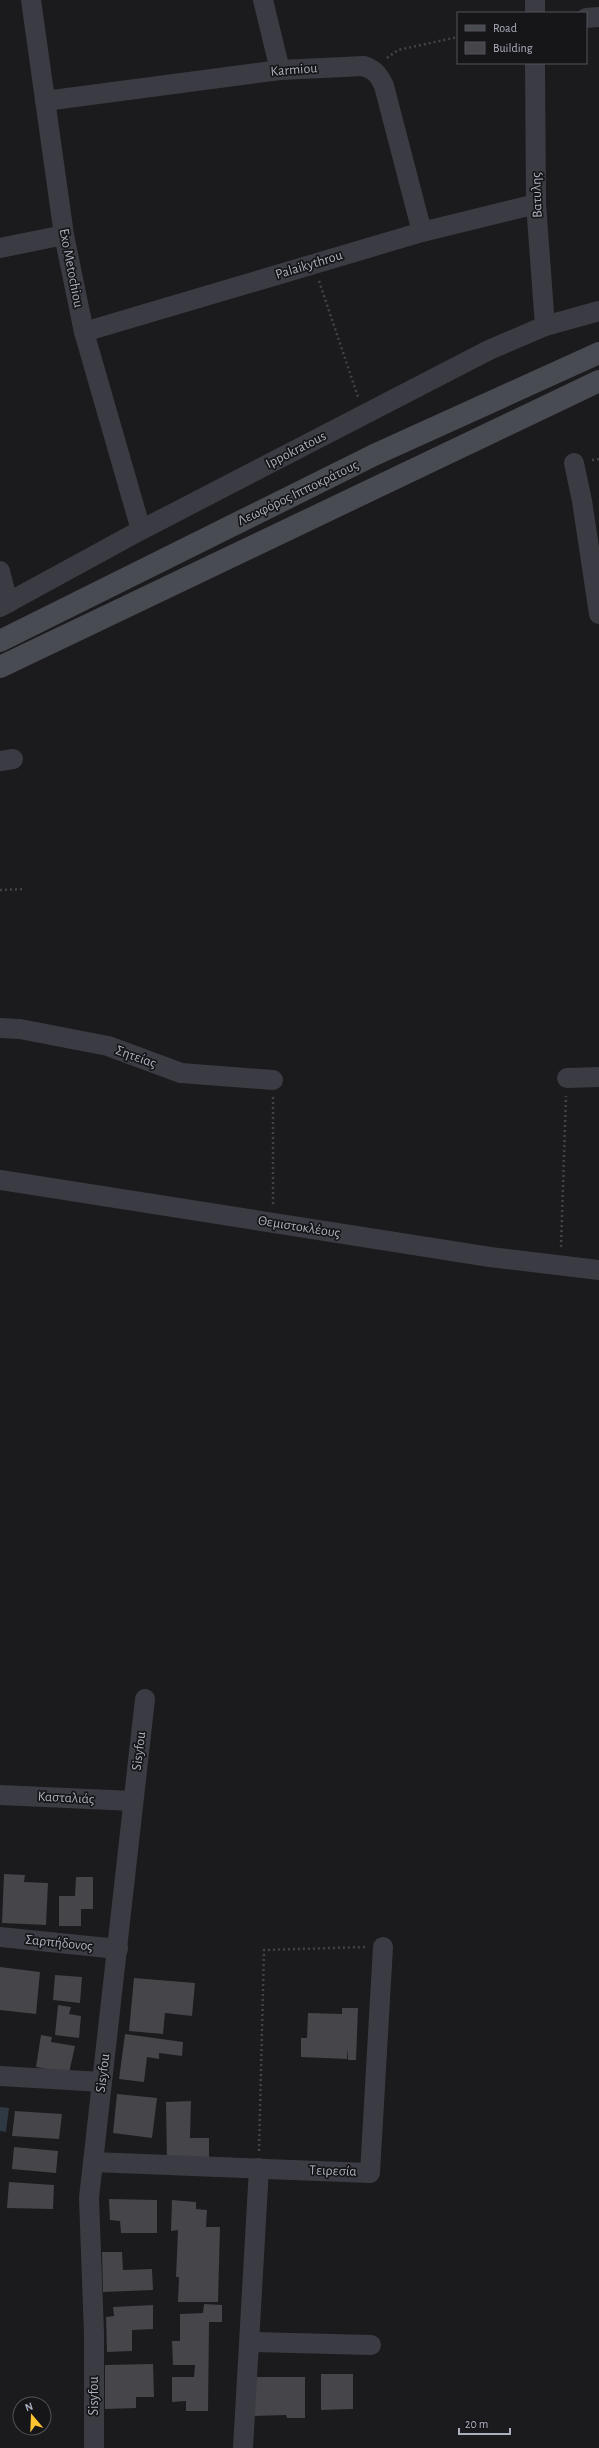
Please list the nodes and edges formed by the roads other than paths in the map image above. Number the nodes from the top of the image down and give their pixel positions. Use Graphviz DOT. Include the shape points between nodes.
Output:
graph roads {
  1 [pos="31,0"];
  2 [pos="263,0"];
  3 [pos="535,0"];
  4 [pos="535,12"];
  5 [pos="599,17"];
  6 [pos="587,18"];
  7 [pos="535,64"];
  8 [pos="280,70"];
  9 [pos="44,101"];
  10 [pos="536,204"];
  11 [pos="422,232"];
  12 [pos="64,235"];
  13 [pos="0,248"];
  14 [pos="599,311"];
  15 [pos="545,326"];
  16 [pos="84,332"];
  17 [pos="599,353"];
  18 [pos="599,381"];
  19 [pos="574,463"];
  20 [pos="141,530"];
  21 [pos="0,571"];
  22 [pos="4,605"];
  23 [pos="599,614"];
  24 [pos="0,641"];
  25 [pos="0,667"];
  26 [pos="0,1028"];
  27 [pos="599,1077"];
  28 [pos="567,1078"];
  29 [pos="273,1080"];
  30 [pos="0,1180"];
  31 [pos="599,1270"];
  32 [pos="145,1699"];
  33 [pos="0,1795"];
  34 [pos="133,1801"];
  35 [pos="0,1937"];
  36 [pos="383,1947"];
  37 [pos="118,1949"];
  38 [pos="0,2076"];
  39 [pos="102,2082"];
  40 [pos="93,2162"];
  41 [pos="259,2168"];
  42 [pos="250,2342"];
  43 [pos="371,2345"];
  44 [pos="94,2448"];
  45 [pos="243,2448"];
  1 -- 9 [label="street, Exo Metochiou"];
  2 -- 8 [label="street"];
  3 -- 4 [label="street"];
  5 -- 6 [label="street"];
  7 -- 10 [label="street, Βατυλης"];
  8 -- 9 [label="street, Karmiou"];
  8 -- 11 [label="street, Karmiou" via="364,66 373,69 379,75"];
  9 -- 12 [label="street, Exo Metochiou"];
  10 -- 11 [label="street, Palaikythrou"];
  10 -- 15 [label="street, Βατυλης"];
  11 -- 16 [label="street, Palaikythrou"];
  12 -- 13 [label="street"];
  12 -- 16 [label="street, Exo Metochiou"];
  14 -- 15 [label="street, Ippokratous"];
  15 -- 20 [label="street, Ippokratous" via="489,350"];
  16 -- 20 [label="street, Exo Metochiou"];
  17 -- 24 [label="main road, Λεωφόρος Ιπποκράτους" via="374,455"];
  18 -- 25 [label="main road, Λεωφόρος Ιπποκράτους"];
  19 -- 23 [label="street"];
  20 -- 22 [label="street, Ippokratous"];
  21 -- 22 [label="street"];
  26 -- 29 [label="street, Σητείας" via="108,1046 181,1073"];
  27 -- 28 [label="street"];
  30 -- 31 [label="street, Θεμιστοκλέους" via="490,1257"];
  32 -- 34 [label="street, Sisyfou"];
  33 -- 34 [label="street, Κασταλιάς"];
  34 -- 37 [label="street, Sisyfou"];
  35 -- 37 [label="street, Σαρπήδονος"];
  36 -- 41 [label="street, Τειρεσία" via="370,2173"];
  37 -- 39 [label="street, Sisyfou"];
  38 -- 39 [label="street"];
  39 -- 40 [label="street, Sisyfou"];
  40 -- 41 [label="street, Τειρεσία"];
  40 -- 44 [label="street, Sisyfou" via="89,2198 89,2238 94,2334"];
  41 -- 42 [label="street"];
  42 -- 43 [label="street"];
  42 -- 45 [label="street"];
}
